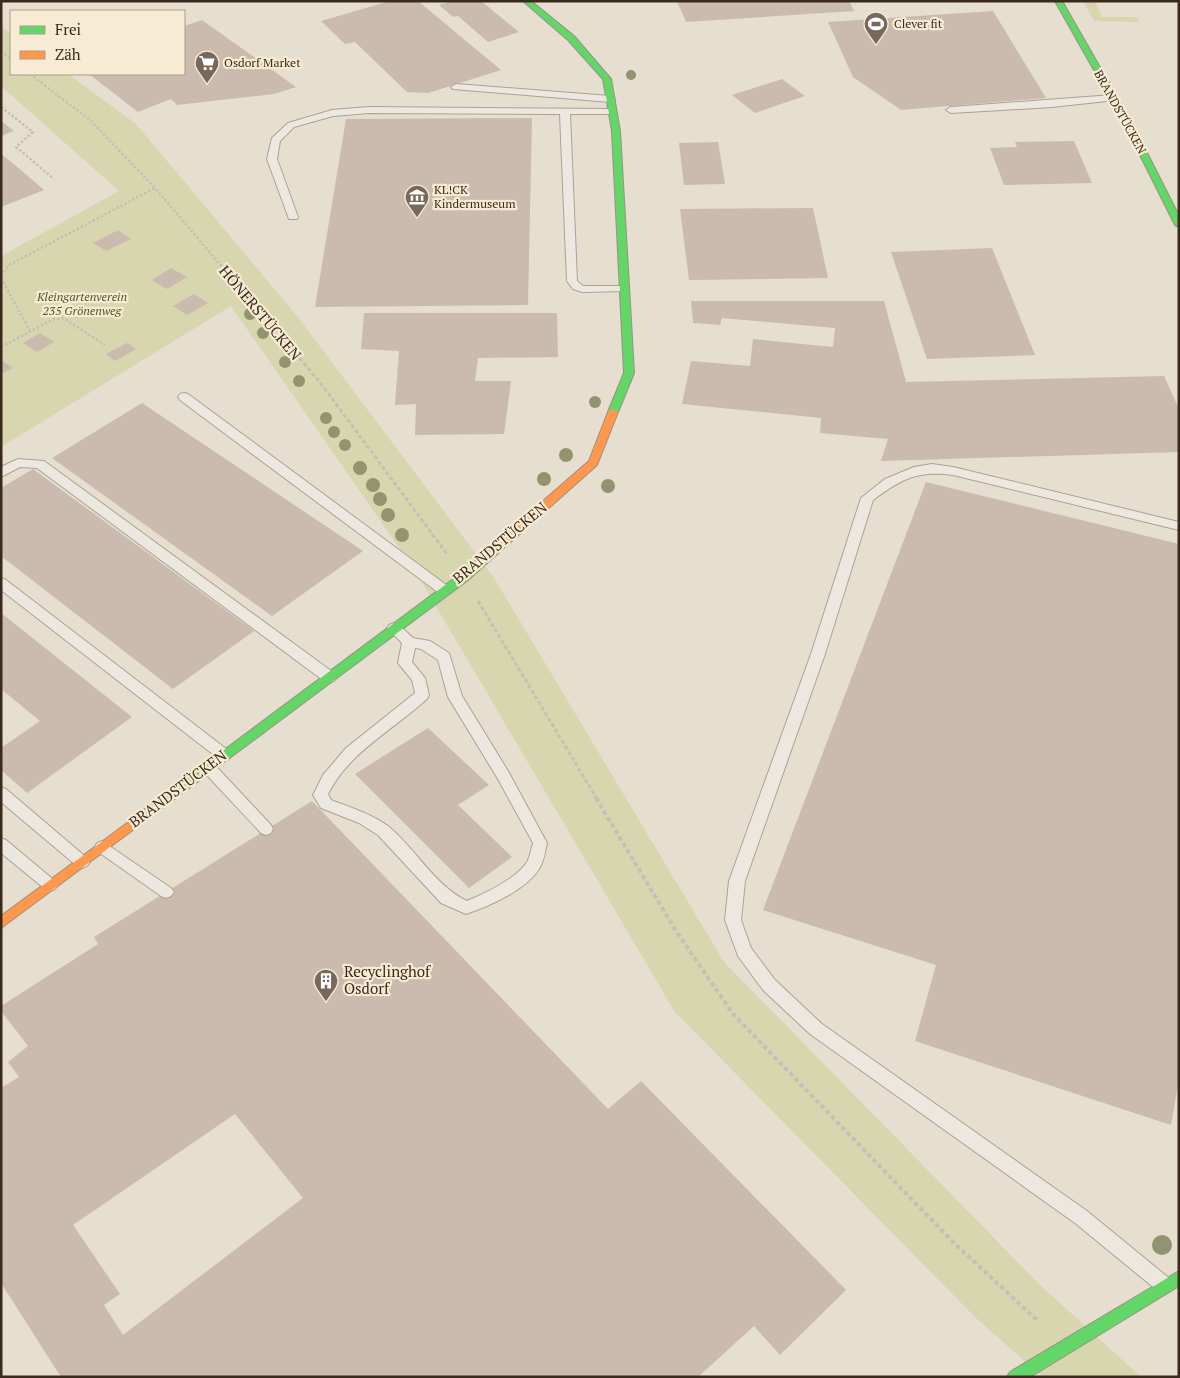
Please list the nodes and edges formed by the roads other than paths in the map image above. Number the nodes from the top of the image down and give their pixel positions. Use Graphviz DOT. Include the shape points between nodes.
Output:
graph roads {
  1 [pos="526,1"];
  2 [pos="1058,1"];
  3 [pos="456,87"];
  4 [pos="610,98"];
  5 [pos="1113,98"];
  6 [pos="566,110"];
  7 [pos="951,110"];
  8 [pos="612,111"];
  9 [pos="293,217"];
  10 [pos="1179,225"];
  11 [pos="624,289"];
  12 [pos="184,398"];
  13 [pos="1,473"];
  14 [pos="1179,526"];
  15 [pos="1,583"];
  16 [pos="444,590"];
  17 [pos="394,628"];
  18 [pos="410,642"];
  19 [pos="329,677"];
  20 [pos="224,754"];
  21 [pos="208,766"];
  22 [pos="1,794"];
  23 [pos="266,829"];
  24 [pos="1,844"];
  25 [pos="102,846"];
  26 [pos="82,862"];
  27 [pos="50,885"];
  28 [pos="166,892"];
  29 [pos="1,922"];
  30 [pos="1179,1278"];
  31 [pos="1166,1286"];
  32 [pos="1015,1377"];
  1 -- 4 [label="street, BRANDSTÜCKEN" via="570,38 606,80"];
  2 -- 5 [label="street, BRANDSTÜCKEN"];
  3 -- 4 [label="lane"];
  4 -- 8 [label="street, BRANDSTÜCKEN"];
  5 -- 7 [label="lane"];
  5 -- 10 [label="street, BRANDSTÜCKEN"];
  6 -- 8 [label="lane"];
  6 -- 9 [label="lane" via="369,110 332,113 291,125 275,140 272,159"];
  6 -- 11 [label="lane" via="572,281 582,289"];
  8 -- 11 [label="street, BRANDSTÜCKEN" via="616,131"];
  11 -- 16 [label="street, BRANDSTÜCKEN" via="629,373 593,463 464,577"];
  12 -- 16 [label="lane"];
  13 -- 19 [label="lane" via="18,463 40,464"];
  14 -- 31 [label="lane" via="932,468 889,482 867,498 818,654 737,881 733,920 744,951 769,985 816,1030 1081,1217"];
  15 -- 20 [label="lane"];
  16 -- 17 [label="street, BRANDSTÜCKEN"];
  17 -- 18 [label="lane"];
  17 -- 19 [label="street, BRANDSTÜCKEN"];
  18 -- 18 [label="lane" via="405,663 418,678 422,695 342,760 326,779 320,795 326,804 364,819 383,831 446,898 466,908 479,904 534,865 540,843 503,775 454,697 444,657 425,644"];
  19 -- 20 [label="street, BRANDSTÜCKEN"];
  20 -- 21 [label="street, BRANDSTÜCKEN"];
  21 -- 23 [label="lane"];
  21 -- 25 [label="street, BRANDSTÜCKEN"];
  22 -- 26 [label="lane"];
  24 -- 27 [label="lane"];
  25 -- 26 [label="street, BRANDSTÜCKEN"];
  25 -- 28 [label="lane"];
  26 -- 27 [label="street, BRANDSTÜCKEN"];
  27 -- 29 [label="street, BRANDSTÜCKEN"];
  30 -- 31 [label="street"];
  31 -- 32 [label="street"];
}
